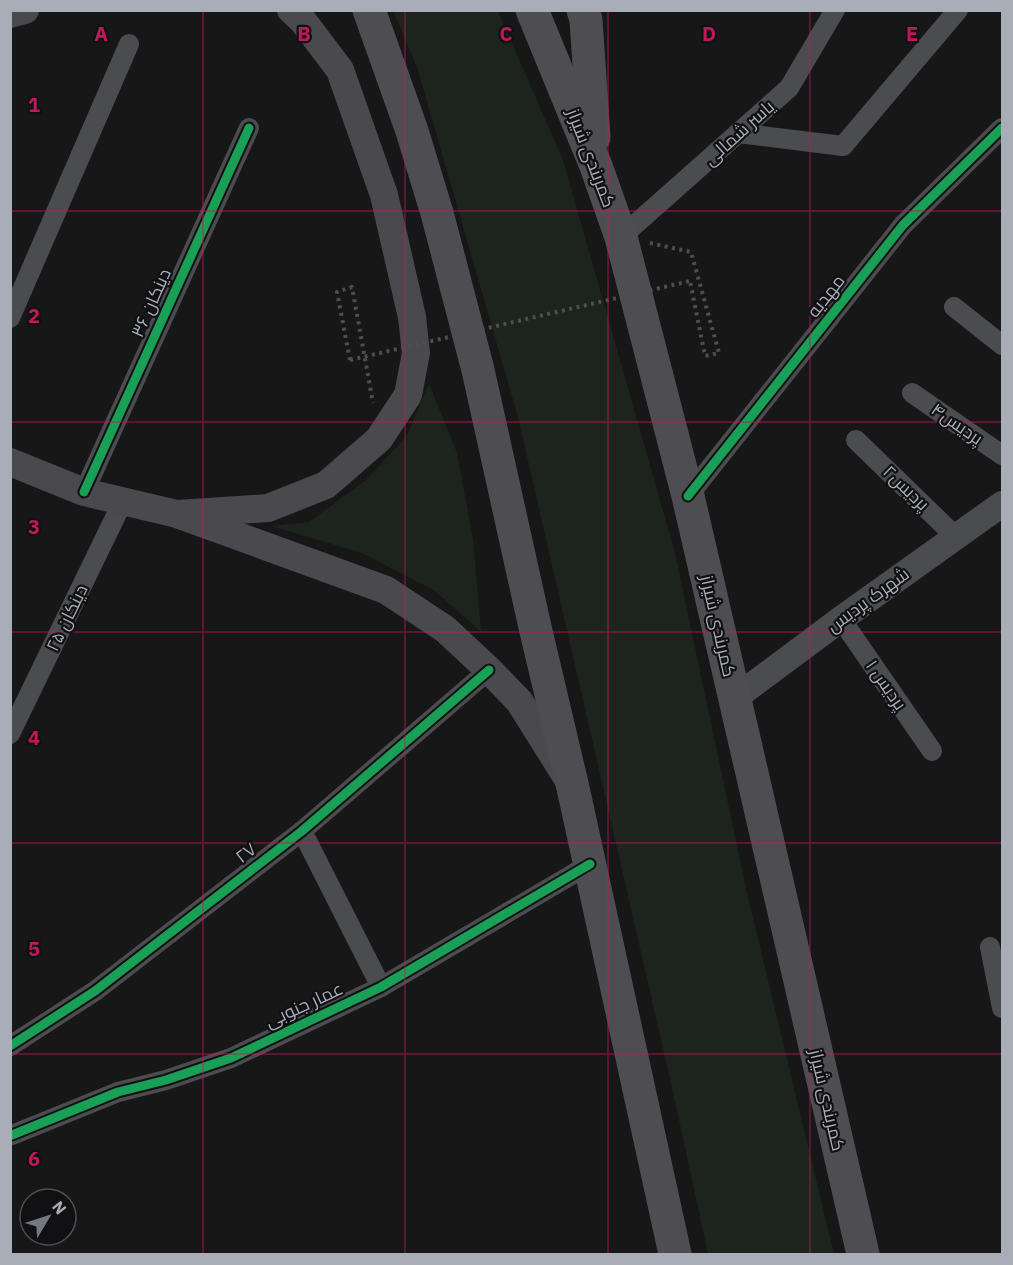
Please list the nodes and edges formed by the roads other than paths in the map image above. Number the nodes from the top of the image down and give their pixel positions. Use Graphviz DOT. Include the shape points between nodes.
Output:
graph roads {
  1 [pos="25,10"];
  2 [pos="291,10"];
  3 [pos="369,10"];
  4 [pos="531,10"];
  5 [pos="583,10"];
  6 [pos="835,10"];
  7 [pos="958,10"];
  8 [pos="10,14"];
  9 [pos="129,44"];
  10 [pos="249,128"];
  11 [pos="1002,128"];
  12 [pos="738,133"];
  13 [pos="596,166"];
  14 [pos="621,237"];
  15 [pos="954,307"];
  16 [pos="10,318"];
  17 [pos="1002,345"];
  18 [pos="912,393"];
  19 [pos="856,440"];
  20 [pos="1002,455"];
  21 [pos="10,462"];
  22 [pos="84,492"];
  23 [pos="688,496"];
  24 [pos="123,501"];
  25 [pos="1002,504"];
  26 [pos="177,514"];
  27 [pos="956,537"];
  28 [pos="841,619"];
  29 [pos="489,670"];
  30 [pos="735,698"];
  31 [pos="10,734"];
  32 [pos="932,751"];
  33 [pos="573,788"];
  34 [pos="302,831"];
  35 [pos="590,864"];
  36 [pos="990,947"];
  37 [pos="381,987"];
  38 [pos="1002,1008"];
  39 [pos="10,1046"];
  40 [pos="12,1135"];
  41 [pos="675,1254"];
  42 [pos="863,1254"];
  1 -- 8 [label="main road"];
  2 -- 26 [label="main road" via="340,70 384,195 412,317 416,354 408,395 379,439 326,485 268,508"];
  3 -- 33 [label="highway" via="437,213 478,370"];
  4 -- 13 [label="highway, کمربندی شیراز"];
  5 -- 13 [label="highway"];
  6 -- 12 [label="street, یاسر شمالی" via="789,88"];
  7 -- 12 [label="street" via="843,146"];
  9 -- 16 [label="street"];
  10 -- 22 [label="street, ۳۶ دینکان"];
  11 -- 23 [label="street, مهدیه" via="903,225"];
  12 -- 14 [label="street, یاسر شمالی"];
  13 -- 14 [label="highway, کمربندی شیراز"];
  14 -- 23 [label="highway, کمربندی شیراز"];
  15 -- 17 [label="street"];
  18 -- 20 [label="street, پردیس۴"];
  19 -- 27 [label="street, پردیس۲"];
  21 -- 22 [label="main road"];
  22 -- 24 [label="main road"];
  23 -- 30 [label="highway, کمربندی شیراز"];
  24 -- 26 [label="main road"];
  24 -- 31 [label="street, ۲۵ دینکان"];
  25 -- 27 [label="street, شهرک پردیس"];
  26 -- 29 [label="main road" via="386,590 445,629"];
  27 -- 28 [label="street, شهرک پردیس"];
  28 -- 30 [label="street, شهرک پردیس"];
  28 -- 32 [label="street, پردیس ۱"];
  29 -- 33 [label="main road" via="519,701"];
  29 -- 34 [label="street, ۲۷"];
  30 -- 42 [label="highway, کمربندی شیراز"];
  33 -- 35 [label="highway"];
  34 -- 37 [label="street"];
  34 -- 39 [label="street, ۲۷" via="95,992"];
  35 -- 37 [label="street, عمار جنوبی"];
  35 -- 41 [label="highway"];
  36 -- 38 [label="street"];
  37 -- 40 [label="street, عمار جنوبی" via="231,1058 118,1092"];
}
